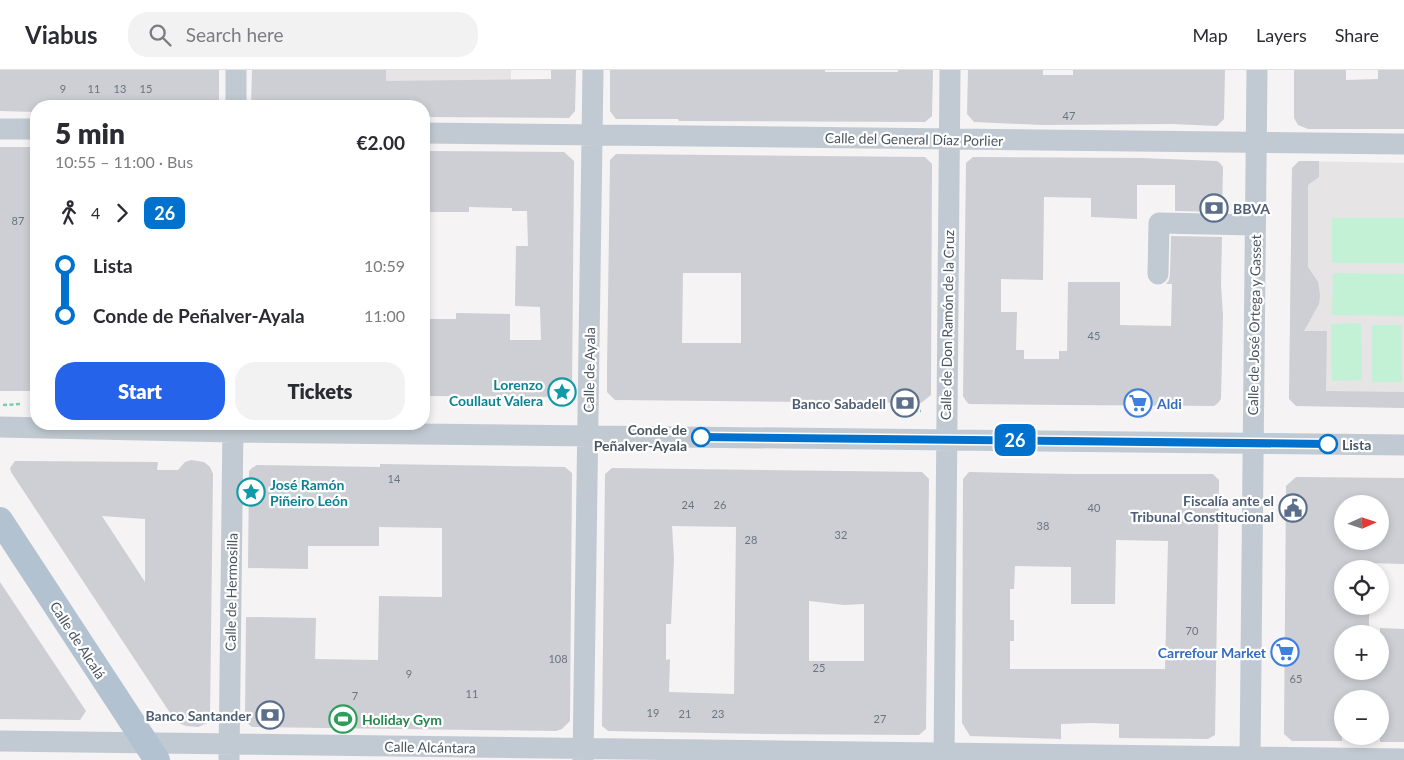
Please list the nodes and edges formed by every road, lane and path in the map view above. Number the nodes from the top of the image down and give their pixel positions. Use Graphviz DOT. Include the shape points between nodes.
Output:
graph roads {
  1 [pos="236,70"];
  2 [pos="593,70"];
  3 [pos="950,70"];
  4 [pos="1257,70"];
  5 [pos="236,100"];
  6 [pos="0,128"];
  7 [pos="30,129"];
  8 [pos="430,132"];
  9 [pos="592,134"];
  10 [pos="949,139"];
  11 [pos="1256,142"];
  12 [pos="1404,144"];
  13 [pos="1255,224"];
  14 [pos="1158,274"];
  15 [pos="21,404"];
  16 [pos="3,405"];
  17 [pos="907,411"];
  18 [pos="921,411"];
  19 [pos="0,427"];
  20 [pos="30,427"];
  21 [pos="233,430"];
  22 [pos="322,430"];
  23 [pos="588,436"];
  24 [pos="946,440"];
  25 [pos="1253,443"];
  26 [pos="1404,444"];
  27 [pos="0,520"];
  28 [pos="9,545"];
  29 [pos="0,741"];
  30 [pos="151,752"];
  31 [pos="229,752"];
  32 [pos="449,754"];
  33 [pos="583,754"];
  34 [pos="944,757"];
  35 [pos="1250,759"];
  36 [pos="1404,759"];
  1 -- 5 [label="street"];
  2 -- 9 [label="street, Calle de Ayala"];
  3 -- 10 [label="street, Calle de Don Ramón de la Cruz"];
  4 -- 11 [label="street, Calle de José Ortega y Gasset"];
  6 -- 7 [label="street"];
  8 -- 9 [label="street, Calle del General Díaz Porlier"];
  9 -- 10 [label="street, Calle del General Díaz Porlier"];
  9 -- 23 [label="street, Calle de Ayala"];
  10 -- 11 [label="street, Calle del General Díaz Porlier"];
  10 -- 24 [label="street, Calle de Don Ramón de la Cruz"];
  11 -- 12 [label="street, Calle del General Díaz Porlier"];
  11 -- 13 [label="street, Calle de José Ortega y Gasset"];
  13 -- 14 [label="street" via="1159,224"];
  13 -- 25 [label="street, Calle de José Ortega y Gasset"];
  15 -- 16 [label="path"];
  17 -- 18 [label="path"];
  19 -- 20 [label="street"];
  21 -- 31 [label="street, Calle de Hermosilla"];
  22 -- 23 [label="street"];
  23 -- 24 [label="street"];
  23 -- 33 [label="street, Calle de Ayala"];
  24 -- 25 [label="street"];
  24 -- 34 [label="street, Calle de Don Ramón de la Cruz"];
  25 -- 26 [label="street"];
  25 -- 35 [label="street, Calle de José Ortega y Gasset"];
  27 -- 28 [label="main road, Calle de Alcalá"];
  28 -- 30 [label="main road, Calle de Alcalá"];
  29 -- 30 [label="street, Calle Alcántara"];
  30 -- 31 [label="street, Calle Alcántara"];
  31 -- 32 [label="street, Calle Alcántara"];
  32 -- 33 [label="street, Calle Alcántara"];
  33 -- 34 [label="street, Calle Alcántara"];
  34 -- 35 [label="street, Calle Alcántara"];
  35 -- 36 [label="street, Calle Alcántara"];
}
